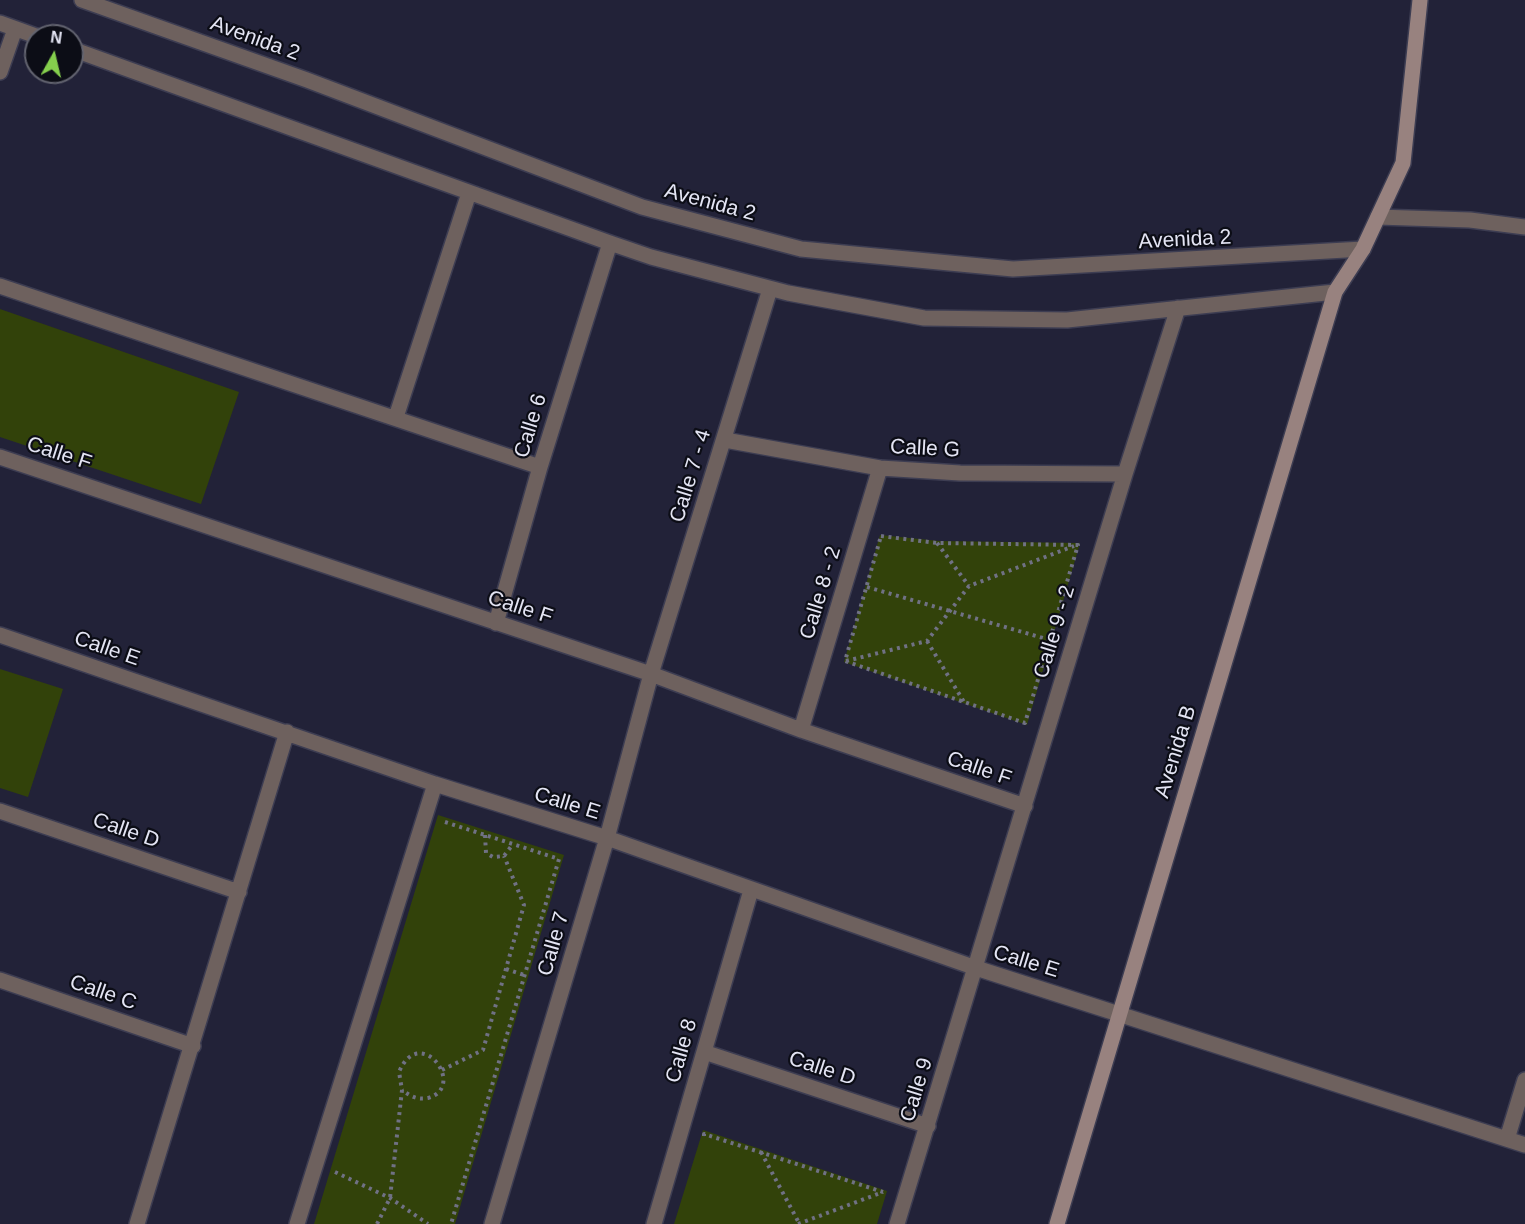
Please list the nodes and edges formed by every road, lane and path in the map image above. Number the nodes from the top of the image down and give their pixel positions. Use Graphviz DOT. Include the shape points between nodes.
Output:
graph roads {
  1 [pos="82,0"];
  2 [pos="1420,0"];
  3 [pos="0,23"];
  4 [pos="15,29"];
  5 [pos="24,32"];
  6 [pos="84,53"];
  7 [pos="0,72"];
  8 [pos="469,193"];
  9 [pos="1377,217"];
  10 [pos="1525,228"];
  11 [pos="610,243"];
  12 [pos="1362,249"];
  13 [pos="0,286"];
  14 [pos="770,289"];
  15 [pos="1335,292"];
  16 [pos="1178,308"];
  17 [pos="396,417"];
  18 [pos="725,440"];
  19 [pos="0,457"];
  20 [pos="540,467"];
  21 [pos="880,468"];
  22 [pos="1125,474"];
  23 [pos="937,543"];
  24 [pos="1078,545"];
  25 [pos="867,586"];
  26 [pos="969,586"];
  27 [pos="950,611"];
  28 [pos="496,622"];
  29 [pos="0,635"];
  30 [pos="1050,640"];
  31 [pos="927,641"];
  32 [pos="845,661"];
  33 [pos="651,674"];
  34 [pos="965,702"];
  35 [pos="801,730"];
  36 [pos="286,732"];
  37 [pos="435,784"];
  38 [pos="1025,806"];
  39 [pos="0,811"];
  40 [pos="439,820"];
  41 [pos="485,835"];
  42 [pos="607,838"];
  43 [pos="513,844"];
  44 [pos="504,856"];
  45 [pos="751,891"];
  46 [pos="239,892"];
  47 [pos="976,968"];
  48 [pos="506,969"];
  49 [pos="524,975"];
  50 [pos="0,980"];
  51 [pos="1121,1013"];
  52 [pos="193,1046"];
  53 [pos="704,1052"];
  54 [pos="442,1070"];
  55 [pos="1525,1080"];
  56 [pos="402,1090"];
  57 [pos="928,1126"];
  58 [pos="704,1134"];
  59 [pos="1507,1139"];
  60 [pos="1525,1145"];
  61 [pos="761,1152"];
  62 [pos="338,1160"];
  63 [pos="334,1172"];
  64 [pos="331,1182"];
  65 [pos="884,1192"];
  66 [pos="390,1198"];
  67 [pos="880,1202"];
  68 [pos="799,1223"];
  69 [pos="137,1224"];
  70 [pos="297,1224"];
  71 [pos="377,1224"];
  72 [pos="428,1224"];
  73 [pos="450,1224"];
  74 [pos="492,1224"];
  75 [pos="654,1224"];
  76 [pos="897,1224"];
  77 [pos="1057,1224"];
  1 -- 12 [label="street, Avenida 2" via="642,207 801,249 1013,270"];
  2 -- 9 [label="main road, Avenida B" via="1403,162"];
  3 -- 4 [label="street"];
  4 -- 5 [label="street"];
  4 -- 7 [label="street"];
  6 -- 8 [label="street"];
  8 -- 11 [label="street"];
  8 -- 17 [label="street"];
  9 -- 10 [label="street" via="1470,220"];
  9 -- 12 [label="main road, Avenida B"];
  11 -- 14 [label="street"];
  11 -- 20 [label="street, Calle 6"];
  12 -- 15 [label="main road, Avenida B"];
  13 -- 17 [label="street"];
  14 -- 16 [label="street" via="924,318 1067,320"];
  14 -- 18 [label="street, Calle 7 - 4"];
  15 -- 16 [label="street"];
  15 -- 51 [label="main road, Avenida B"];
  16 -- 22 [label="street, Calle 9 - 2"];
  17 -- 20 [label="street"];
  18 -- 21 [label="street, Calle G"];
  18 -- 33 [label="street, Calle 7 - 4"];
  19 -- 28 [label="street, Calle F"];
  20 -- 28 [label="street, Calle 6"];
  21 -- 22 [label="street, Calle G" via="960,473"];
  21 -- 35 [label="street, Calle 8 - 2"];
  22 -- 38 [label="street, Calle 9 - 2"];
  23 -- 24 [label="path"];
  23 -- 25 [label="path" via="881,536"];
  23 -- 26 [label="path"];
  24 -- 26 [label="path"];
  24 -- 30 [label="path"];
  25 -- 27 [label="path"];
  25 -- 32 [label="path"];
  26 -- 27 [label="path"];
  27 -- 30 [label="path"];
  27 -- 31 [label="path"];
  28 -- 33 [label="street, Calle F"];
  29 -- 36 [label="street, Calle E"];
  30 -- 34 [label="path" via="1025,723"];
  31 -- 32 [label="path"];
  31 -- 34 [label="path"];
  32 -- 34 [label="path"];
  33 -- 35 [label="street, Calle F"];
  33 -- 42 [label="street, Calle 7"];
  35 -- 38 [label="street, Calle F"];
  36 -- 37 [label="street, Calle E"];
  36 -- 46 [label="street"];
  37 -- 42 [label="street, Calle E"];
  37 -- 70 [label="street"];
  38 -- 47 [label="street, Calle 9 - 2"];
  39 -- 46 [label="street, Calle D"];
  40 -- 41 [label="path"];
  41 -- 43 [label="path"];
  41 -- 44 [label="path" via="486,853"];
  42 -- 45 [label="street, Calle E"];
  42 -- 74 [label="street, Calle 7"];
  43 -- 44 [label="path"];
  43 -- 49 [label="path" via="559,859"];
  44 -- 48 [label="path" via="525,905"];
  45 -- 47 [label="street, Calle E"];
  45 -- 53 [label="street, Calle 8"];
  46 -- 52 [label="street"];
  47 -- 51 [label="street, Calle E"];
  47 -- 57 [label="street, Calle 9"];
  48 -- 49 [label="path"];
  48 -- 54 [label="path" via="483,1050"];
  49 -- 73 [label="path"];
  50 -- 52 [label="street, Calle C"];
  51 -- 59 [label="street, Calle E"];
  51 -- 77 [label="main road, Avenida B"];
  52 -- 69 [label="street"];
  53 -- 57 [label="street, Calle D"];
  53 -- 75 [label="street, Calle 8"];
  54 -- 56 [label="path" via="439,1090 431,1097 421,1099"];
  54 -- 56 [label="path" via="438,1061 428,1055 409,1057 399,1072"];
  55 -- 59 [label="street"];
  56 -- 66 [label="path"];
  57 -- 76 [label="street, Calle 9"];
  58 -- 61 [label="path"];
  59 -- 60 [label="street, Calle E"];
  61 -- 65 [label="path"];
  61 -- 68 [label="path"];
  62 -- 63 [label="path"];
  63 -- 64 [label="path"];
  63 -- 66 [label="path"];
  65 -- 67 [label="path"];
  65 -- 68 [label="path"];
  66 -- 71 [label="path"];
  66 -- 72 [label="path"];
}
